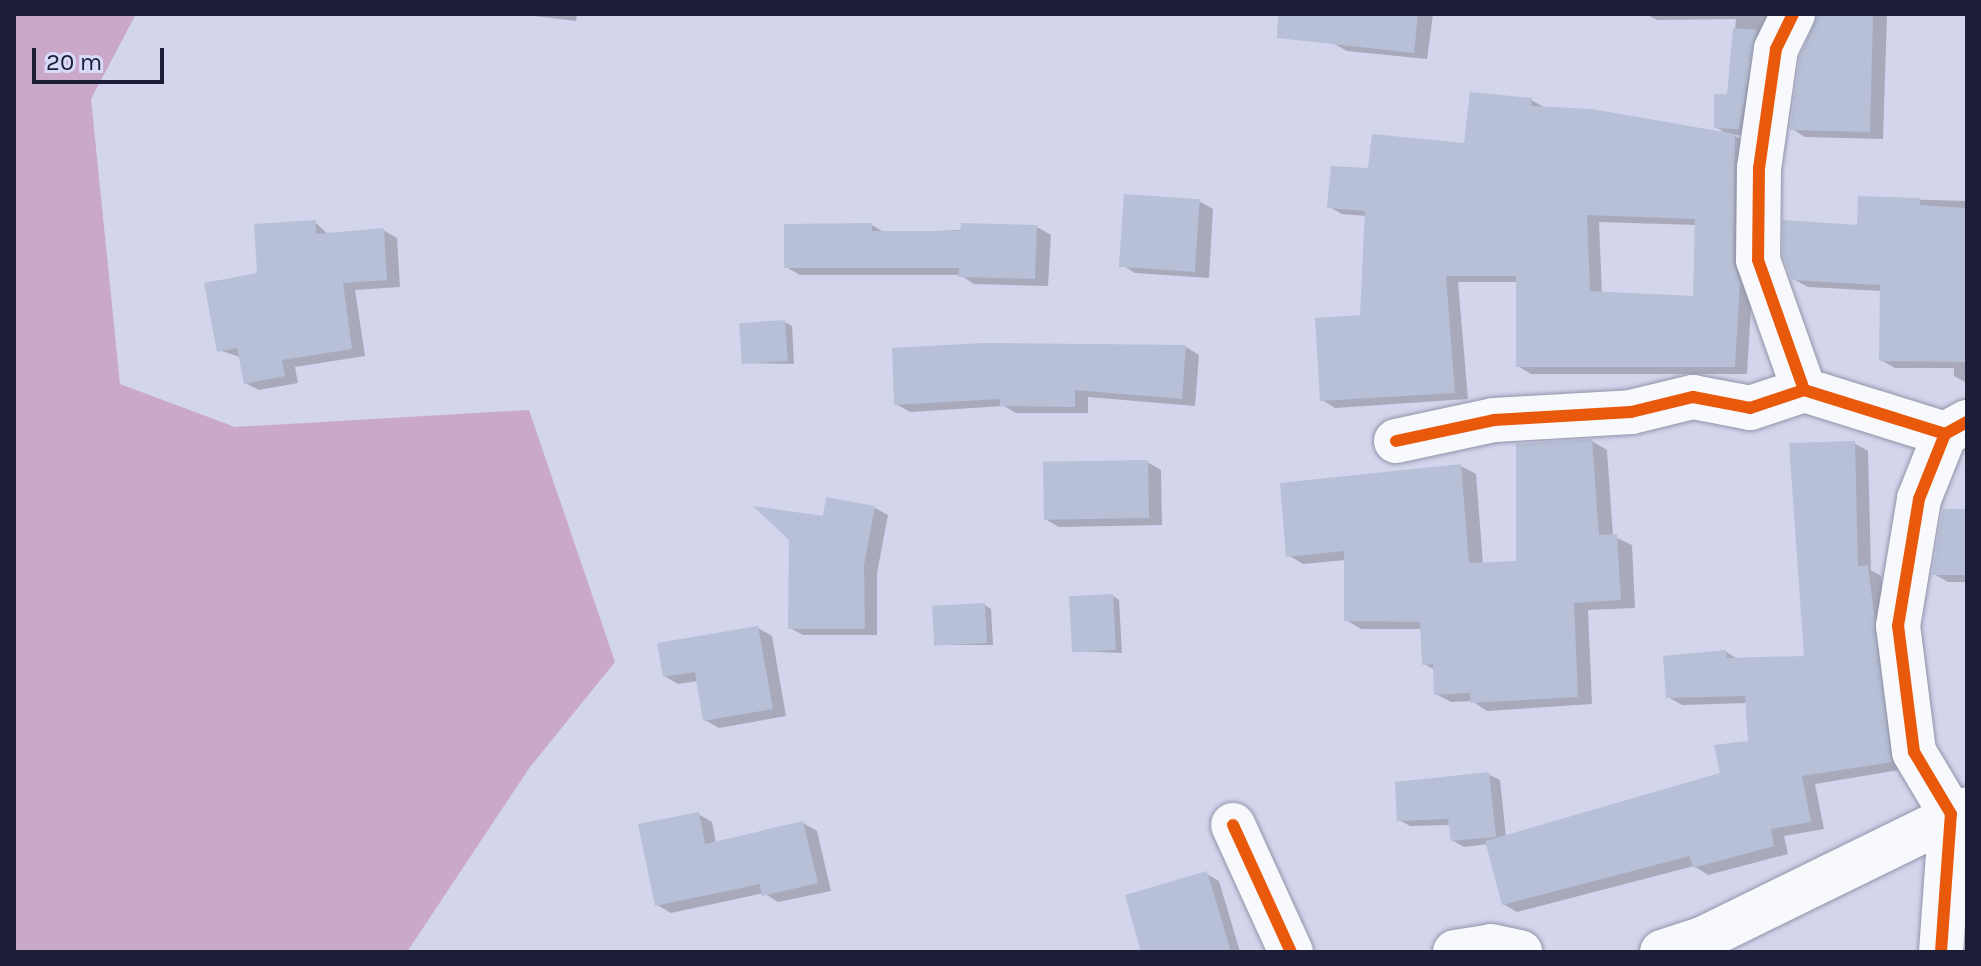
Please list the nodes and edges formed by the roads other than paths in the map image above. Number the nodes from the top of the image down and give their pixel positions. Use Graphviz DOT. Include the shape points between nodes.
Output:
graph roads {
  1 [pos="1793,14"];
  2 [pos="1804,390"];
  3 [pos="1956,428"];
  4 [pos="1396,441"];
  5 [pos="1959,812"];
  6 [pos="1233,825"];
  7 [pos="1291,952"];
  8 [pos="1455,952"];
  9 [pos="1520,952"];
  10 [pos="1662,952"];
  11 [pos="1941,952"];
  1 -- 2 [label="street" via="1776,49 1759,168 1758,260"];
  2 -- 3 [label="street"];
  2 -- 4 [label="street" via="1750,408 1693,397 1631,412 1494,420"];
  3 -- 5 [label="street" via="1919,499 1898,626 1914,752"];
  5 -- 10 [label="street" via="1702,939"];
  5 -- 11 [label="street"];
  6 -- 7 [label="street"];
  8 -- 9 [label="street" via="1491,946"];
}
